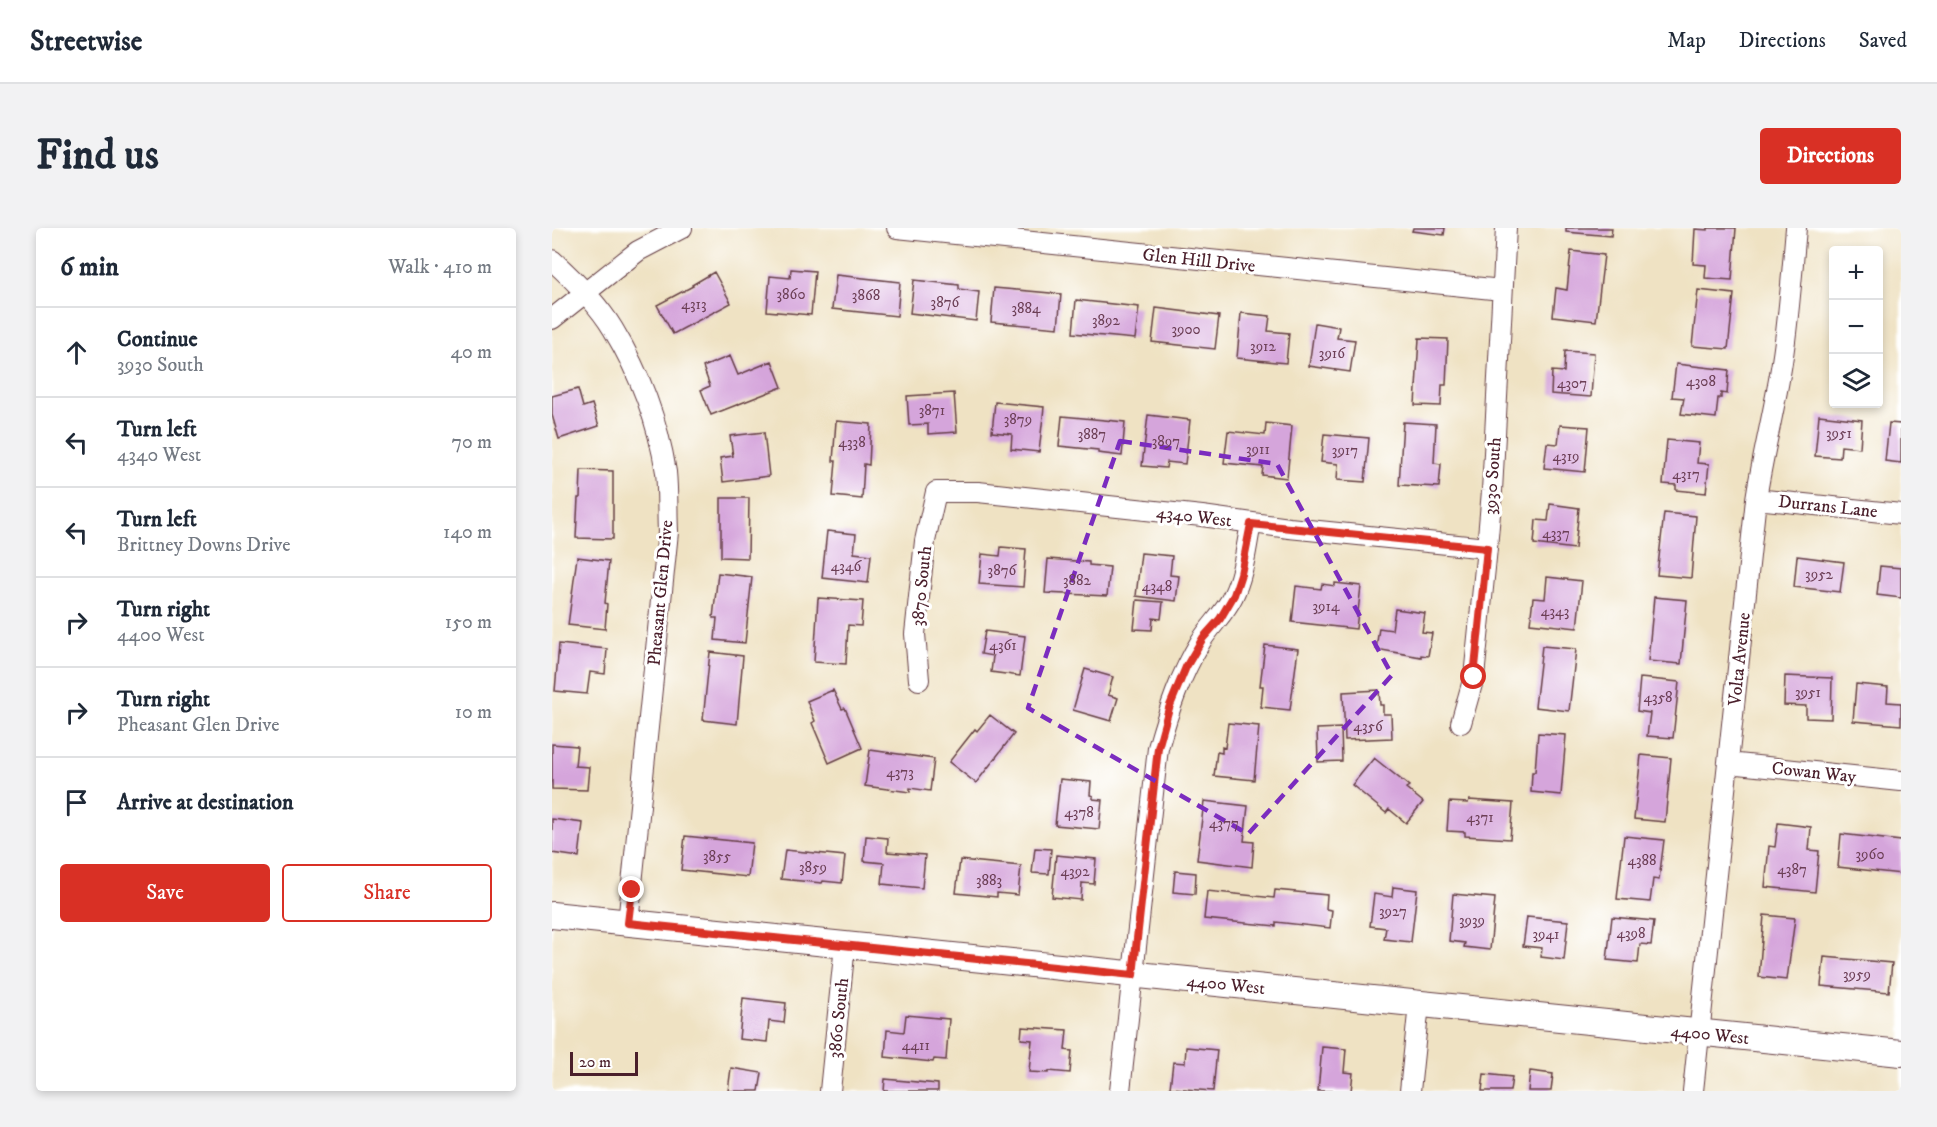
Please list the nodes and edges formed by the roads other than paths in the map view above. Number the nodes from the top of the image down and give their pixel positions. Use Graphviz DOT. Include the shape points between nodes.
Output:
graph roads {
  1 [pos="682,228"];
  2 [pos="897,228"];
  3 [pos="1506,228"];
  4 [pos="1796,228"];
  5 [pos="552,260"];
  6 [pos="1502,290"];
  7 [pos="585,293"];
  8 [pos="552,319"];
  9 [pos="936,492"];
  10 [pos="1755,499"];
  11 [pos="1901,514"];
  12 [pos="1251,524"];
  13 [pos="1487,548"];
  14 [pos="919,680"];
  15 [pos="1461,723"];
  16 [pos="1728,763"];
  17 [pos="1901,781"];
  18 [pos="552,915"];
  19 [pos="628,923"];
  20 [pos="845,945"];
  21 [pos="1133,975"];
  22 [pos="1419,1004"];
  23 [pos="1699,1033"];
  24 [pos="1901,1053"];
  25 [pos="830,1091"];
  26 [pos="1120,1091"];
  27 [pos="1410,1091"];
  28 [pos="1693,1091"];
  1 -- 7 [label="street" via="638,251"];
  2 -- 6 [label="street, Glen Hill Drive"];
  3 -- 6 [label="street, 3930 South"];
  4 -- 10 [label="street, Volta Avenue" via="1782,360"];
  5 -- 7 [label="street, Pheasant Glen Drive"];
  6 -- 13 [label="street, 3930 South"];
  7 -- 8 [label="street"];
  7 -- 19 [label="street, Pheasant Glen Drive" via="612,327 635,370 656,425 666,473 668,532"];
  9 -- 12 [label="street, 4340 West" via="978,492"];
  9 -- 14 [label="street, 3870 South" via="925,541 915,634"];
  10 -- 11 [label="street, Durrans Lane"];
  10 -- 16 [label="street, Volta Avenue"];
  12 -- 13 [label="street, 4340 West"];
  12 -- 21 [label="street" via="1234,595 1186,667 1158,748"];
  13 -- 15 [label="street, 3930 South" via="1474,677"];
  16 -- 17 [label="street, Cowan Way"];
  16 -- 23 [label="street, Volta Avenue"];
  18 -- 19 [label="street, 4400 West"];
  19 -- 20 [label="street, 4400 West"];
  20 -- 21 [label="street, 4400 West"];
  20 -- 25 [label="street, 3860 South"];
  21 -- 22 [label="street, 4400 West"];
  21 -- 26 [label="street"];
  22 -- 23 [label="street, 4400 West"];
  22 -- 27 [label="street"];
  23 -- 24 [label="street, 4400 West"];
  23 -- 28 [label="street, Volta Avenue"];
}
